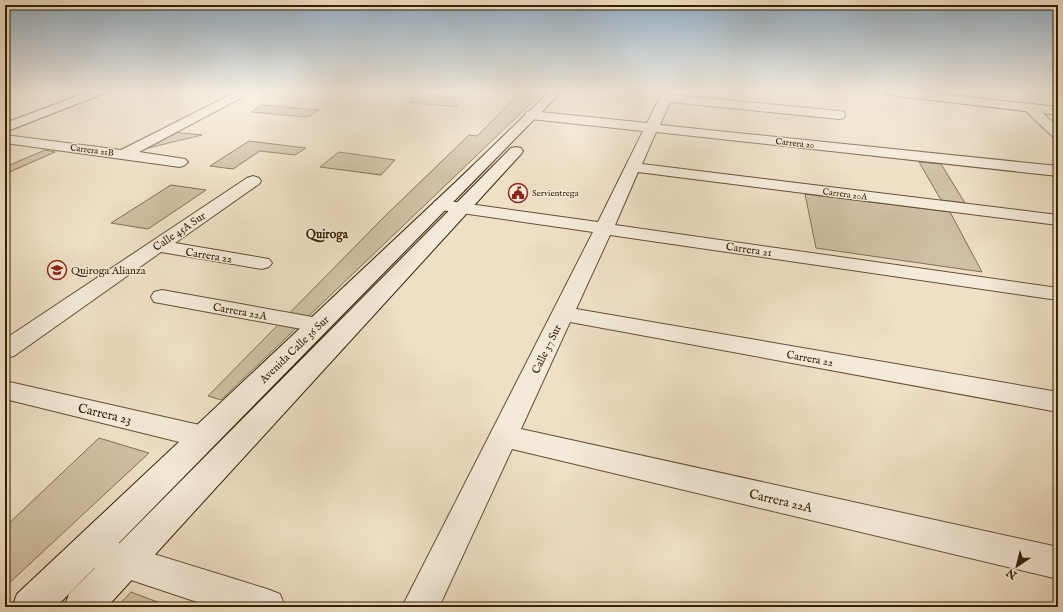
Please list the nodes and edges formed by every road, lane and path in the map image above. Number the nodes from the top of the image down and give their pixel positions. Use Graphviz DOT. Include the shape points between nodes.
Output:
graph roads {
  1 [pos="27,120"];
  2 [pos="191,120"];
  3 [pos="527,120"];
  4 [pos="546,120"];
  5 [pos="572,120"];
  6 [pos="655,120"];
  7 [pos="1043,120"];
  8 [pos="1058,122"];
  9 [pos="5,128"];
  10 [pos="651,128"];
  11 [pos="1058,134"];
  12 [pos="5,138"];
  13 [pos="124,154"];
  14 [pos="180,162"];
  15 [pos="632,167"];
  16 [pos="1058,171"];
  17 [pos="253,181"];
  18 [pos="451,206"];
  19 [pos="1058,220"];
  20 [pos="604,228"];
  21 [pos="157,246"];
  22 [pos="262,263"];
  23 [pos="1058,294"];
  24 [pos="162,297"];
  25 [pos="563,314"];
  26 [pos="318,325"];
  27 [pos="5,350"];
  28 [pos="5,390"];
  29 [pos="1058,402"];
  30 [pos="504,436"];
  31 [pos="204,437"];
  32 [pos="89,550"];
  33 [pos="126,562"];
  34 [pos="1058,563"];
  35 [pos="30,607"];
  36 [pos="82,607"];
  37 [pos="267,607"];
  38 [pos="420,607"];
  1 -- 9 [label="street"];
  2 -- 13 [label="street"];
  3 -- 18 [label="street, Avenida Calle 36 Sur"];
  4 -- 18 [label="street, Avenida Calle 36 Sur" via="526,141"];
  5 -- 10 [label="street, Carrera 20"];
  6 -- 10 [label="street, Calle 37 Sur"];
  7 -- 8 [label="street"];
  7 -- 11 [label="street"];
  10 -- 15 [label="street, Calle 37 Sur"];
  10 -- 16 [label="street, Carrera 20"];
  12 -- 13 [label="street, Carrera 21B"];
  13 -- 14 [label="street, Carrera 21B"];
  15 -- 19 [label="street, Carrera 20A"];
  15 -- 20 [label="street, Calle 37 Sur"];
  17 -- 21 [label="street, Calle 45A Sur"];
  18 -- 20 [label="street, Carrera 21"];
  18 -- 26 [label="street, Avenida Calle 36 Sur"];
  18 -- 33 [label="street, Avenida Calle 36 Sur"];
  20 -- 23 [label="street, Carrera 21"];
  20 -- 25 [label="street, Calle 37 Sur"];
  21 -- 22 [label="street, Carrera 22"];
  21 -- 27 [label="street, Calle 45A Sur"];
  24 -- 26 [label="street, Carrera 22A"];
  25 -- 29 [label="street, Carrera 22"];
  25 -- 30 [label="street, Calle 37 Sur"];
  26 -- 31 [label="street, Avenida Calle 36 Sur"];
  28 -- 31 [label="street, Carrera 23"];
  30 -- 34 [label="street, Carrera 22A"];
  30 -- 38 [label="street, Calle 37 Sur"];
  31 -- 32 [label="street, Avenida Calle 36 Sur"];
  32 -- 33 [label="street"];
  32 -- 35 [label="street, Avenida Calle 36 Sur"];
  33 -- 36 [label="street, Avenida Calle 36 Sur"];
  33 -- 37 [label="street"];
}
